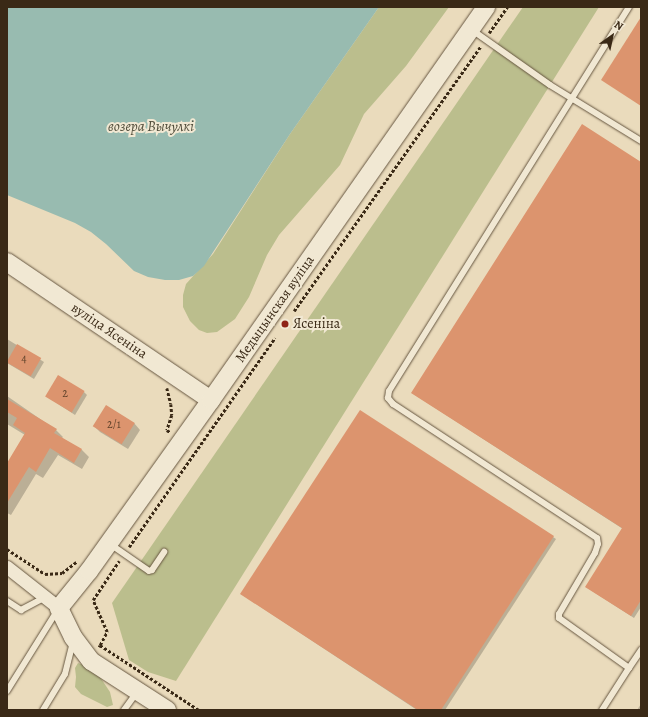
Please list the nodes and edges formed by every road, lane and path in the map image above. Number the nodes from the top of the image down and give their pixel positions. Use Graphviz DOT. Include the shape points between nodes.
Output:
graph roads {
  1 [pos="486,7"];
  2 [pos="508,7"];
  3 [pos="629,7"];
  4 [pos="478,34"];
  5 [pos="572,98"];
  6 [pos="641,141"];
  7 [pos="7,262"];
  8 [pos="289,318"];
  9 [pos="276,337"];
  10 [pos="212,400"];
  11 [pos="109,544"];
  12 [pos="7,549"];
  13 [pos="164,552"];
  14 [pos="124,554"];
  15 [pos="76,562"];
  16 [pos="7,567"];
  17 [pos="45,597"];
  18 [pos="9,602"];
  19 [pos="59,608"];
  20 [pos="7,610"];
  21 [pos="73,637"];
  22 [pos="100,646"];
  23 [pos="641,650"];
  24 [pos="629,668"];
  25 [pos="7,691"];
  26 [pos="137,691"];
  27 [pos="43,710"];
  28 [pos="124,710"];
  29 [pos="167,710"];
  30 [pos="602,710"];
  1 -- 4 [label="street, Медыцынская вуліца"];
  2 -- 4 [label="path"];
  3 -- 5 [label="lane"];
  4 -- 5 [label="lane"];
  4 -- 8 [label="path"];
  4 -- 10 [label="street, Медыцынская вуліца"];
  5 -- 6 [label="lane"];
  5 -- 24 [label="lane" via="389,391 388,398 393,404 596,538 598,544 595,553 559,618"];
  7 -- 10 [label="street, вуліца Ясеніна"];
  9 -- 14 [label="path"];
  10 -- 11 [label="street, Медыцынская вуліца"];
  11 -- 14 [label="lane"];
  11 -- 19 [label="street, Медыцынская вуліца"];
  12 -- 15 [label="path" via="45,574 62,573"];
  13 -- 14 [label="lane" via="149,571"];
  14 -- 22 [label="path" via="92,600 107,632"];
  16 -- 17 [label="street"];
  17 -- 18 [label="lane" via="20,610"];
  17 -- 19 [label="street"];
  18 -- 20 [label="lane"];
  19 -- 21 [label="street"];
  19 -- 25 [label="lane"];
  21 -- 26 [label="street" via="91,661"];
  21 -- 27 [label="lane" via="65,674"];
  23 -- 24 [label="lane"];
  24 -- 30 [label="lane"];
  26 -- 28 [label="lane"];
  26 -- 29 [label="street"];
}
